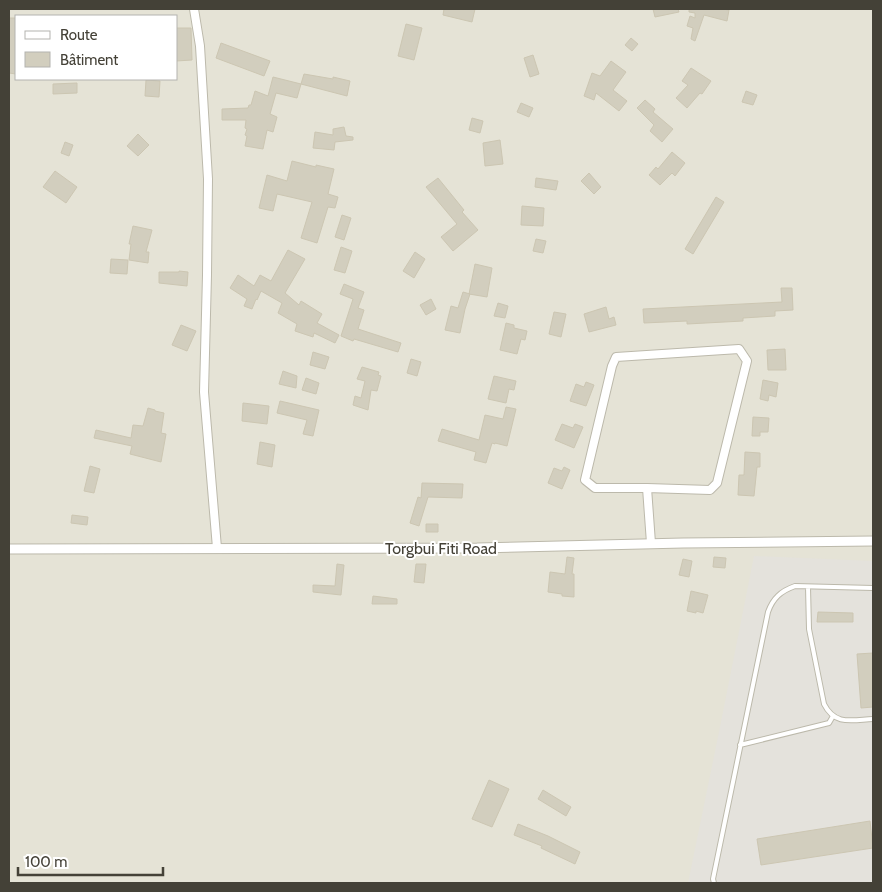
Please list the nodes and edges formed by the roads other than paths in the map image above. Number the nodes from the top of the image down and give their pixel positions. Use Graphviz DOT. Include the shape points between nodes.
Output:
graph roads {
  1 [pos="194,9"];
  2 [pos="647,488"];
  3 [pos="873,541"];
  4 [pos="651,544"];
  5 [pos="217,548"];
  6 [pos="9,549"];
  7 [pos="808,587"];
  8 [pos="873,588"];
  9 [pos="833,716"];
  10 [pos="873,719"];
  11 [pos="740,745"];
  12 [pos="714,883"];
  1 -- 5 [label="street" via="200,46 208,179 204,392"];
  2 -- 2 [label="street" via="595,488 585,480 616,357 739,349 747,361 717,482 710,490"];
  2 -- 4 [label="street"];
  3 -- 4 [label="street, Torgbui Fiti Road"];
  4 -- 5 [label="street, Torgbui Fiti Road"];
  5 -- 6 [label="street, Torgbui Fiti Road"];
  7 -- 8 [label="lane"];
  7 -- 9 [label="lane" via="809,629 824,704"];
  7 -- 11 [label="lane" via="785,589 771,603"];
  9 -- 10 [label="lane" via="840,720"];
  9 -- 11 [label="lane" via="829,723"];
  11 -- 12 [label="lane"];
}
